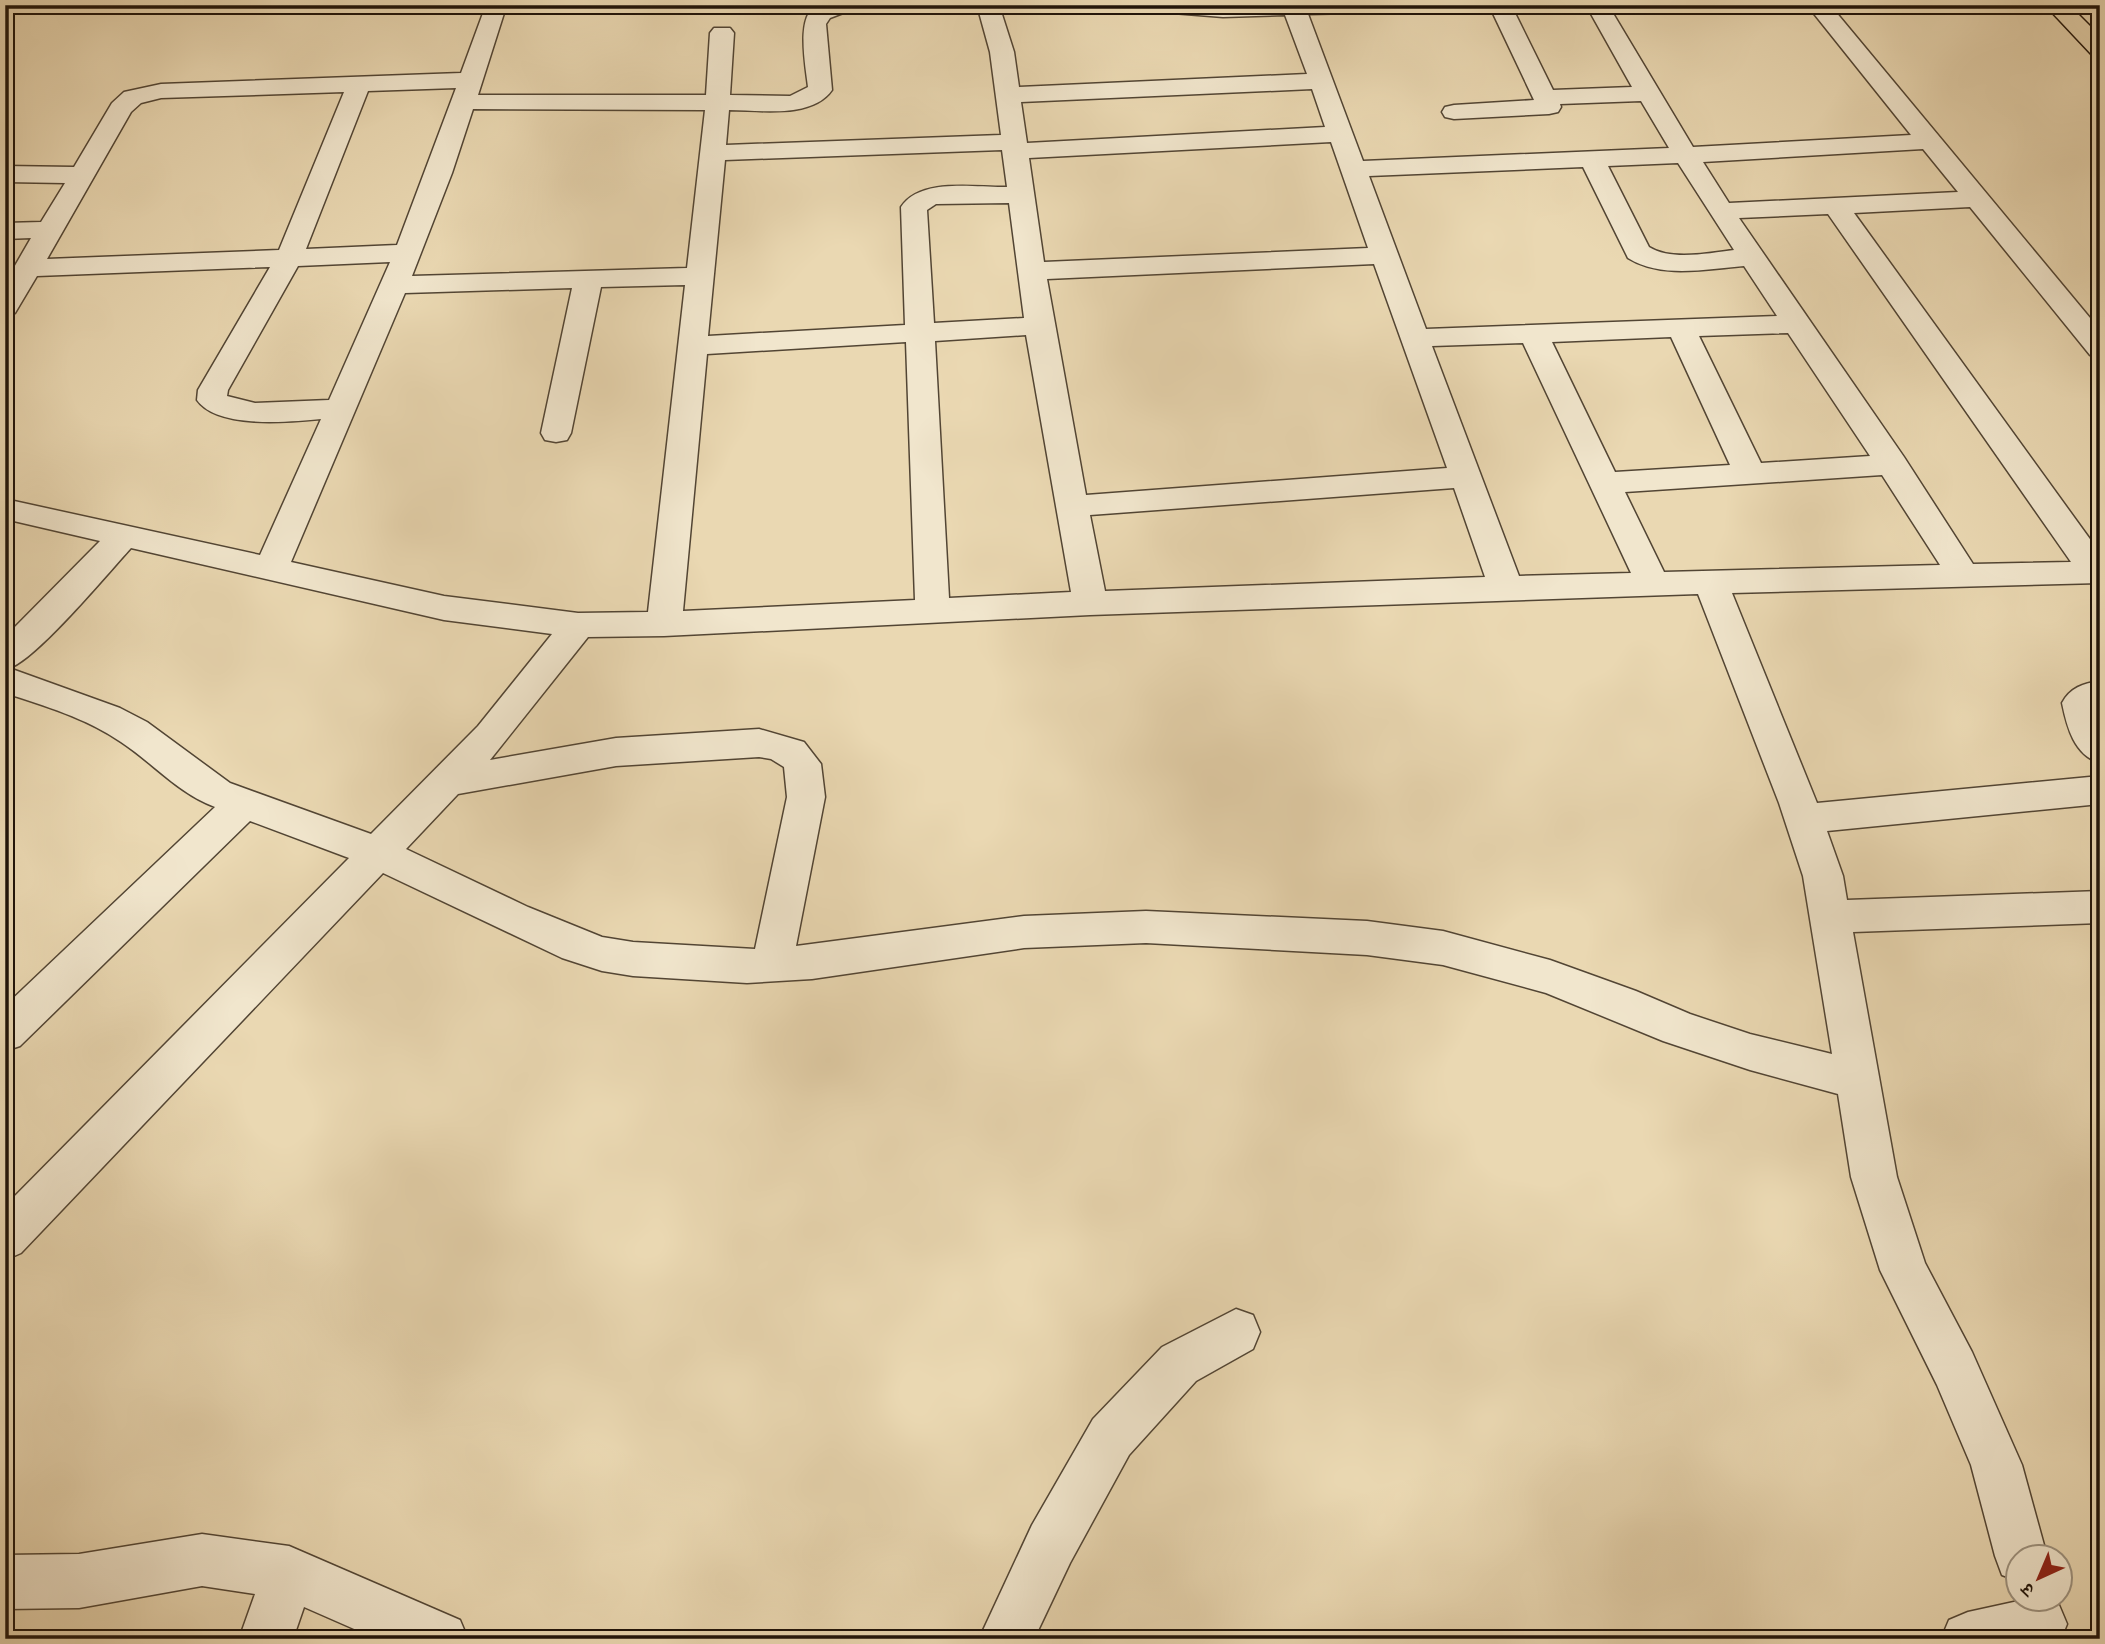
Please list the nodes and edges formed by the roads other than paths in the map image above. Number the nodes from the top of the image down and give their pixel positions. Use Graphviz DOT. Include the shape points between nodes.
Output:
graph roads {
  1 [pos="843,5"];
  2 [pos="988,5"];
  3 [pos="1160,5"];
  4 [pos="1400,5"];
  5 [pos="1500,5"];
  6 [pos="1597,5"];
  7 [pos="1818,5"];
  8 [pos="2056,5"];
  9 [pos="1306,8"];
  10 [pos="494,10"];
  11 [pos="722,33"];
  12 [pos="2100,50"];
  13 [pos="1320,80"];
  14 [pos="359,84"];
  15 [pos="466,91"];
  16 [pos="1007,94"];
  17 [pos="1645,94"];
  18 [pos="1546,97"];
  19 [pos="718,101"];
  20 [pos="1454,112"];
  21 [pos="1340,134"];
  22 [pos="1930,141"];
  23 [pos="1014,146"];
  24 [pos="712,153"];
  25 [pos="1688,155"];
  26 [pos="1592,159"];
  27 [pos="1353,169"];
  28 [pos="5,173"];
  29 [pos="82,175"];
  30 [pos="1020,195"];
  31 [pos="1977,199"];
  32 [pos="1835,205"];
  33 [pos="1721,211"];
  34 [pos="50,230"];
  35 [pos="5,231"];
  36 [pos="408,253"];
  37 [pos="1384,255"];
  38 [pos="1753,257"];
  39 [pos="289,258"];
  40 [pos="28,268"];
  41 [pos="1032,271"];
  42 [pos="699,276"];
  43 [pos="588,281"];
  44 [pos="395,285"];
  45 [pos="5,307"];
  46 [pos="1799,324"];
  47 [pos="1039,326"];
  48 [pos="1681,328"];
  49 [pos="920,332"];
  50 [pos="1533,334"];
  51 [pos="1414,338"];
  52 [pos="692,346"];
  53 [pos="2100,349"];
  54 [pos="341,409"];
  55 [pos="556,433"];
  56 [pos="1893,464"];
  57 [pos="1750,474"];
  58 [pos="1467,477"];
  59 [pos="1604,483"];
  60 [pos="1072,506"];
  61 [pos="5,509"];
  62 [pos="124,536"];
  63 [pos="271,569"];
  64 [pos="2098,572"];
  65 [pos="1964,576"];
  66 [pos="1711,583"];
  67 [pos="1653,584"];
  68 [pos="1506,588"];
  69 [pos="1090,603"];
  70 [pos="933,611"];
  71 [pos="664,624"];
  72 [pos="578,625"];
  73 [pos="5,657"];
  74 [pos="5,680"];
  75 [pos="2100,694"];
  76 [pos="2100,749"];
  77 [pos="447,782"];
  78 [pos="2100,790"];
  79 [pos="244,803"];
  80 [pos="1803,819"];
  81 [pos="379,853"];
  82 [pos="2100,906"];
  83 [pos="1830,917"];
  84 [pos="772,964"];
  85 [pos="5,1033"];
  86 [pos="1858,1080"];
  87 [pos="5,1238"];
  88 [pos="1236,1332"];
  89 [pos="2017,1542"];
  90 [pos="289,1573"];
  91 [pos="5,1583"];
  92 [pos="2039,1620"];
  93 [pos="265,1639"];
  94 [pos="441,1639"];
  95 [pos="1006,1639"];
  96 [pos="1968,1639"];
  1 -- 19 [label="street" via="824,11 815,24 821,80 815,94 790,103"];
  2 -- 16 [label="street" via="1002,52"];
  3 -- 9 [label="street" via="1223,10"];
  4 -- 9 [label="street"];
  5 -- 18 [label="street"];
  6 -- 17 [label="street"];
  7 -- 22 [label="street"];
  8 -- 12 [label="main road"];
  9 -- 13 [label="street"];
  10 -- 15 [label="street"];
  11 -- 19 [label="street"];
  13 -- 16 [label="street"];
  13 -- 21 [label="street"];
  14 -- 15 [label="street"];
  14 -- 29 [label="street" via="140,95 121,108"];
  14 -- 39 [label="street"];
  15 -- 19 [label="street"];
  15 -- 36 [label="street"];
  16 -- 23 [label="street"];
  17 -- 18 [label="street"];
  17 -- 25 [label="street"];
  18 -- 20 [label="street" via="1549,107 1544,109"];
  19 -- 24 [label="street"];
  21 -- 23 [label="street"];
  21 -- 27 [label="street"];
  22 -- 25 [label="street"];
  22 -- 31 [label="street"];
  23 -- 24 [label="street"];
  23 -- 30 [label="street"];
  24 -- 42 [label="street"];
  25 -- 26 [label="street"];
  25 -- 33 [label="street"];
  26 -- 27 [label="street"];
  26 -- 38 [label="street" via="1644,258 1667,262"];
  27 -- 37 [label="street"];
  28 -- 29 [label="street"];
  29 -- 34 [label="street"];
  30 -- 41 [label="street"];
  30 -- 49 [label="street" via="934,196 914,207"];
  31 -- 32 [label="street"];
  31 -- 53 [label="street"];
  32 -- 33 [label="street"];
  32 -- 64 [label="street"];
  33 -- 38 [label="street"];
  34 -- 35 [label="street"];
  34 -- 40 [label="street"];
  36 -- 39 [label="street"];
  36 -- 44 [label="street"];
  37 -- 41 [label="street"];
  37 -- 51 [label="street"];
  38 -- 46 [label="street"];
  39 -- 40 [label="street"];
  39 -- 54 [label="street" via="213,390 212,400 234,409"];
  40 -- 45 [label="street"];
  41 -- 47 [label="street"];
  42 -- 43 [label="street"];
  42 -- 52 [label="street"];
  43 -- 44 [label="street"];
  43 -- 55 [label="street"];
  44 -- 54 [label="street"];
  46 -- 48 [label="street"];
  46 -- 56 [label="street"];
  47 -- 49 [label="street"];
  47 -- 60 [label="street"];
  48 -- 50 [label="street"];
  48 -- 57 [label="street"];
  49 -- 52 [label="street"];
  49 -- 70 [label="street"];
  50 -- 51 [label="street"];
  50 -- 59 [label="street"];
  51 -- 58 [label="street"];
  52 -- 71 [label="street"];
  54 -- 63 [label="street"];
  56 -- 57 [label="street"];
  56 -- 65 [label="street"];
  57 -- 59 [label="street"];
  58 -- 60 [label="street"];
  58 -- 68 [label="street"];
  59 -- 67 [label="street"];
  60 -- 69 [label="street"];
  61 -- 62 [label="street"];
  62 -- 63 [label="street"];
  62 -- 73 [label="street"];
  63 -- 72 [label="street" via="444,608"];
  64 -- 65 [label="street"];
  65 -- 66 [label="street"];
  66 -- 67 [label="street"];
  66 -- 80 [label="street"];
  67 -- 68 [label="street"];
  68 -- 69 [label="street"];
  69 -- 70 [label="street"];
  70 -- 71 [label="street"];
  71 -- 72 [label="street"];
  72 -- 77 [label="street" via="491,736"];
  74 -- 79 [label="street" via="121,724 192,780"];
  75 -- 76 [label="street" via="2080,703 2086,730"];
  77 -- 81 [label="street"];
  77 -- 84 [label="street" via="616,752 759,743 782,746 798,758 808,775"];
  78 -- 80 [label="street"];
  79 -- 81 [label="street"];
  79 -- 85 [label="street"];
  80 -- 83 [label="street" via="1823,876"];
  81 -- 84 [label="street" via="602,954 734,966"];
  81 -- 87 [label="street"];
  82 -- 83 [label="street"];
  83 -- 86 [label="street"];
  84 -- 86 [label="street" via="1024,932 1146,928 1367,938 1443,948 1550,977 1678,1028"];
  86 -- 89 [label="street" via="1874,1177 1904,1270 1955,1369 1996,1465"];
  88 -- 95 [label="street" via="1179,1364 1111,1437 1051,1544"];
  90 -- 91 [label="street" via="202,1560 79,1581"];
  90 -- 93 [label="street"];
  90 -- 94 [label="street"];
  92 -- 96 [label="street"];
}
